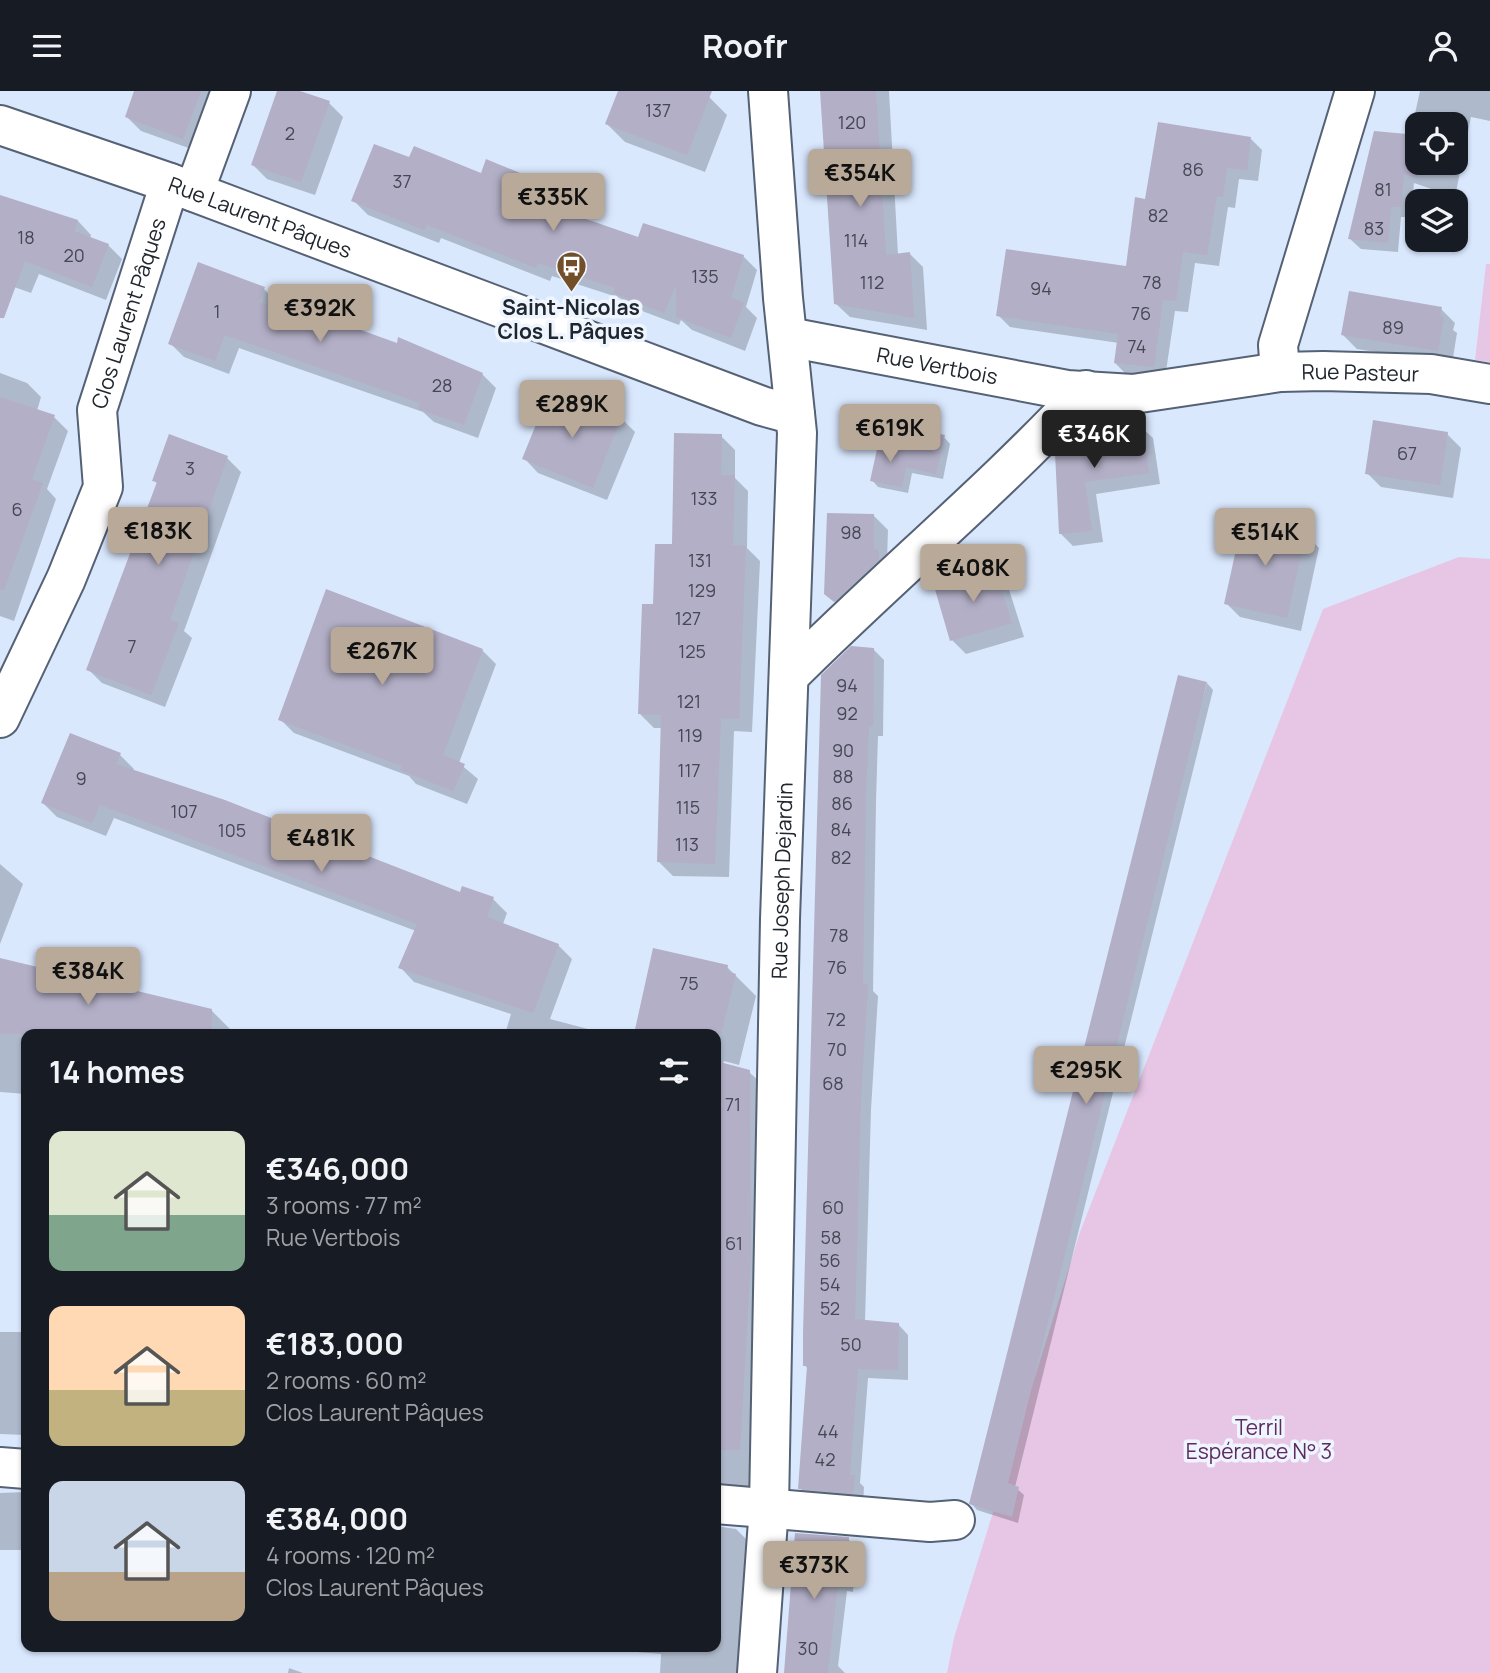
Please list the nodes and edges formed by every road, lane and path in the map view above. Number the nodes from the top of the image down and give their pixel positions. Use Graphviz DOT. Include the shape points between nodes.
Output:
graph roads {
  1 [pos="231,91"];
  2 [pos="768,91"];
  3 [pos="1355,91"];
  4 [pos="0,125"];
  5 [pos="182,187"];
  6 [pos="788,337"];
  7 [pos="1280,372"];
  8 [pos="1232,381"];
  9 [pos="1490,384"];
  10 [pos="1086,390"];
  11 [pos="795,415"];
  12 [pos="790,675"];
  13 [pos="0,718"];
  14 [pos="0,1467"];
  15 [pos="21,1469"];
  16 [pos="721,1504"];
  17 [pos="769,1507"];
  18 [pos="955,1520"];
  19 [pos="757,1673"];
  1 -- 5 [label="street, Clos Laurent Pâques"];
  2 -- 6 [label="street, Rue Joseph Dejardin"];
  3 -- 7 [label="street" via="1278,345"];
  4 -- 5 [label="street, Rue Laurent Pâques"];
  5 -- 11 [label="street, Rue Laurent Pâques"];
  5 -- 13 [label="street, Clos Laurent Pâques" via="97,410 103,487 66,579"];
  6 -- 10 [label="street, Rue Vertbois"];
  6 -- 11 [label="street, Rue Joseph Dejardin"];
  7 -- 8 [label="street, Rue Pasteur"];
  7 -- 9 [label="street, Rue Pasteur" via="1431,374"];
  8 -- 10 [label="street, Rue Vertbois" via="1133,394"];
  10 -- 12 [label="street" via="1042,438"];
  11 -- 12 [label="street, Rue Joseph Dejardin"];
  12 -- 17 [label="street, Rue Joseph Dejardin" via="780,919"];
  14 -- 15 [label="street"];
  16 -- 17 [label="street"];
  17 -- 18 [label="street" via="930,1522"];
  17 -- 19 [label="street, Rue Joseph Dejardin"];
}
